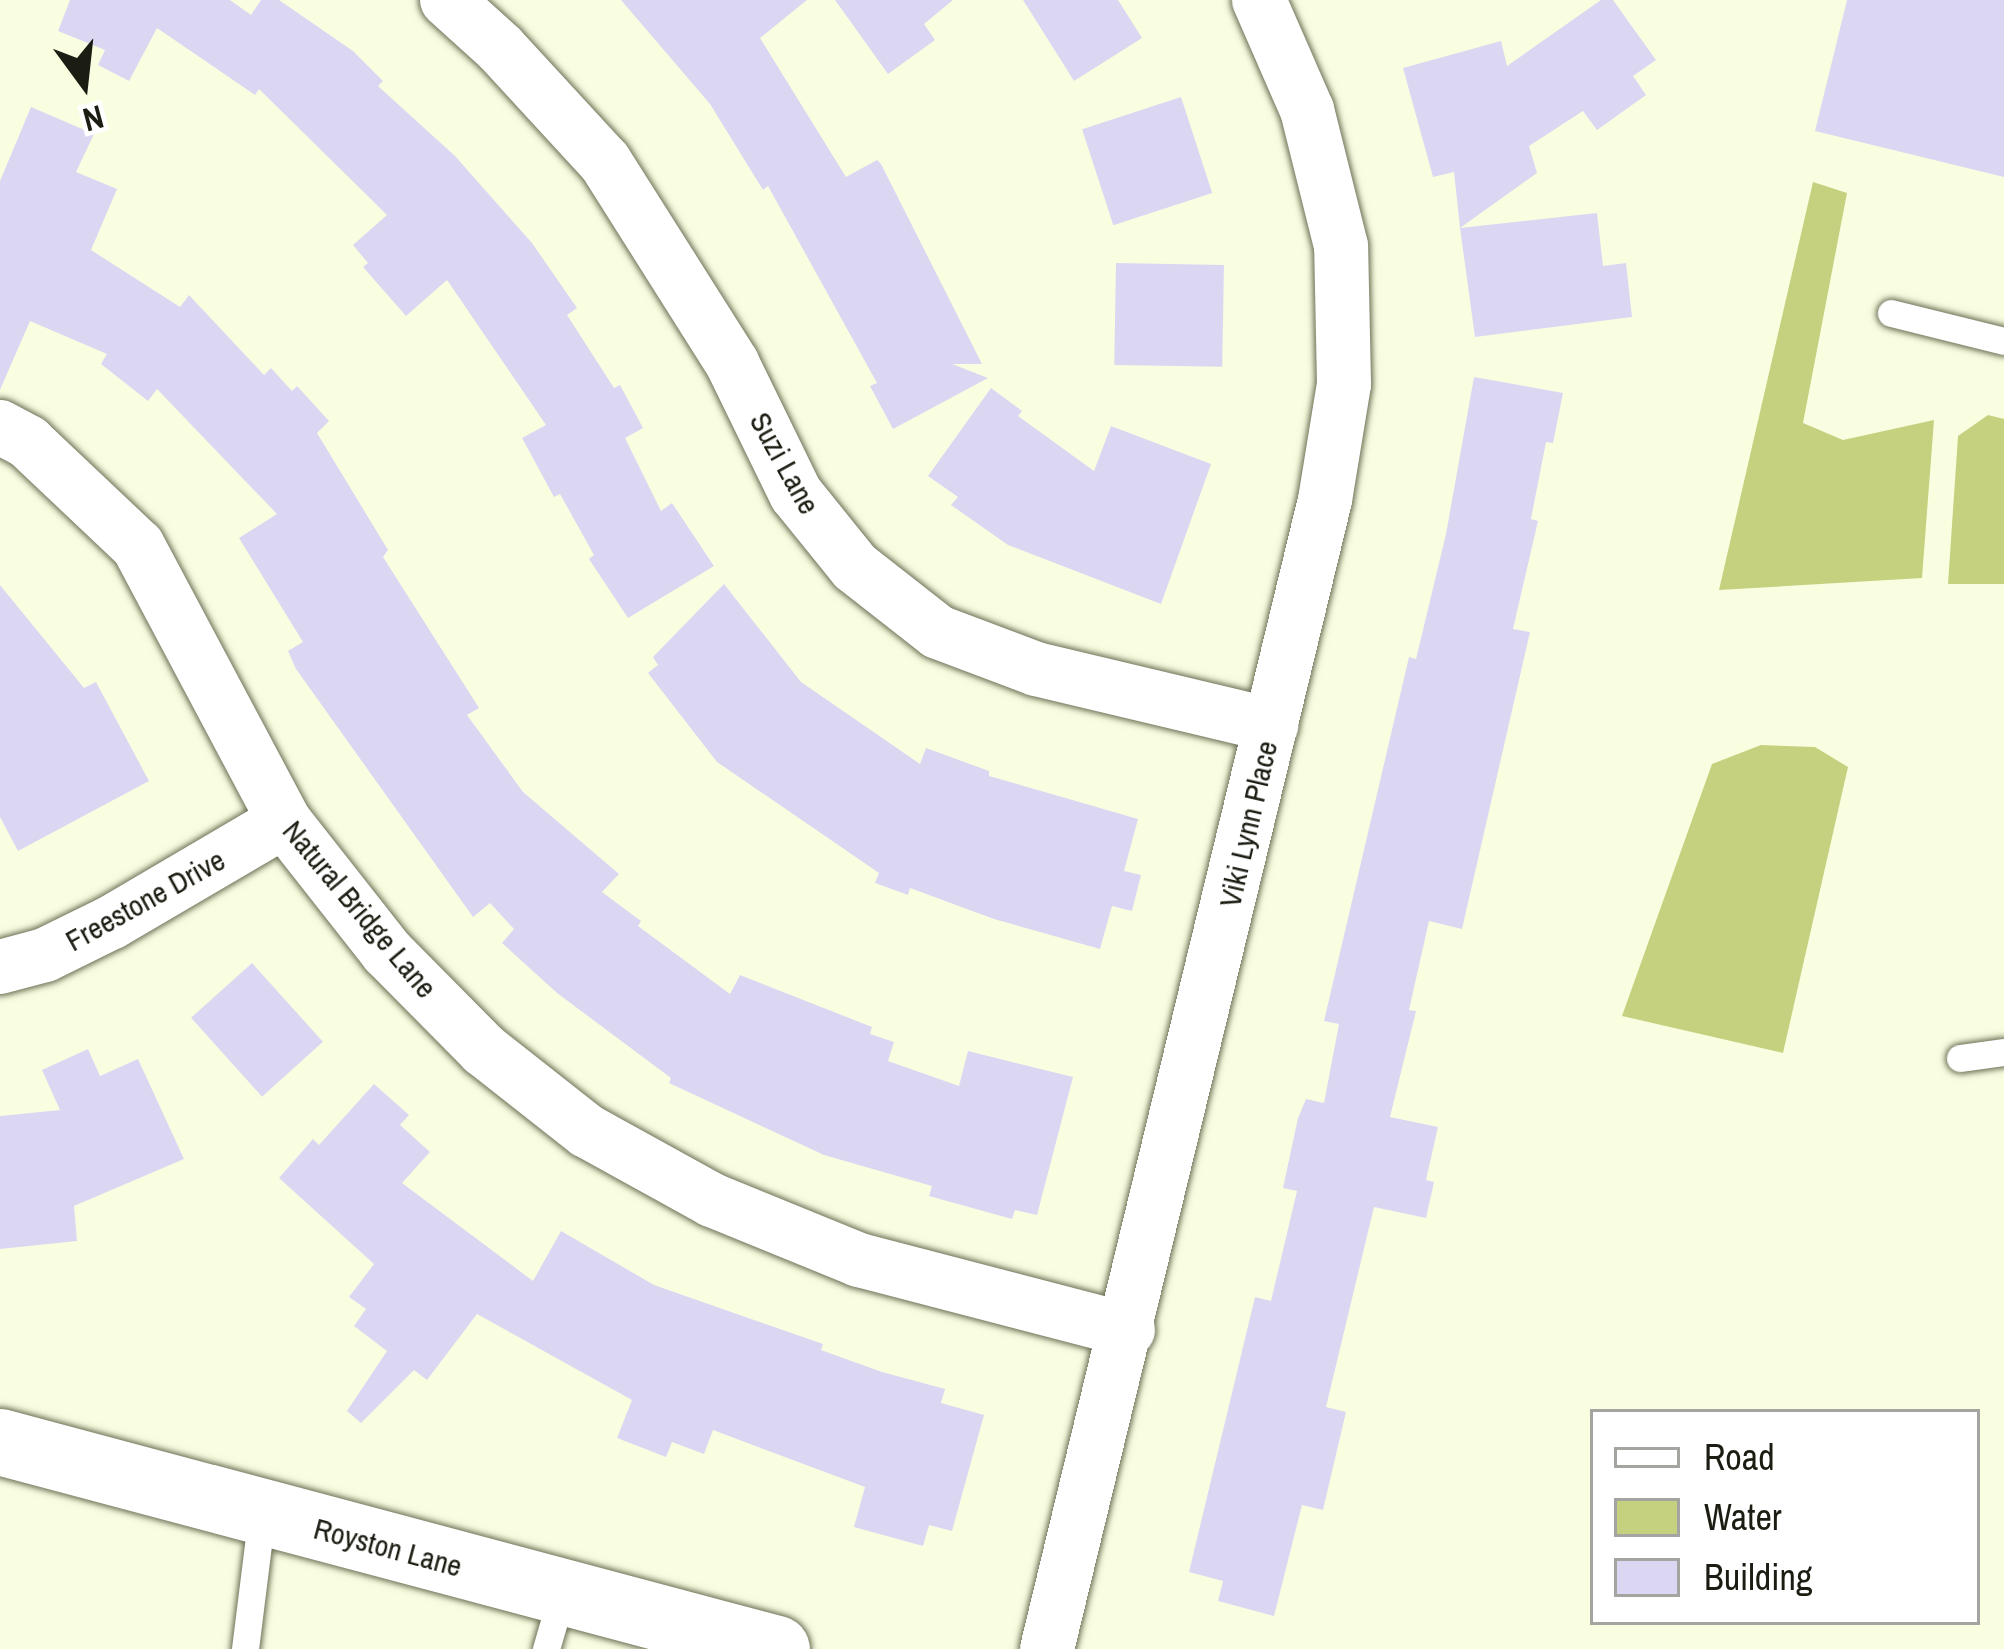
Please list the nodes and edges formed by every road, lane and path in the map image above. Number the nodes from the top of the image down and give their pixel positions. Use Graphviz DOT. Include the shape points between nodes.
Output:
graph roads {
  1 [pos="447,0"];
  2 [pos="1258,0"];
  3 [pos="1891,313"];
  4 [pos="2004,341"];
  5 [pos="0,427"];
  6 [pos="1271,725"];
  7 [pos="284,820"];
  8 [pos="0,967"];
  9 [pos="2004,1052"];
  10 [pos="1960,1058"];
  11 [pos="1128,1330"];
  12 [pos="0,1442"];
  13 [pos="262,1513"];
  14 [pos="554,1622"];
  15 [pos="245,1649"];
  16 [pos="777,1649"];
  17 [pos="1047,1649"];
  1 -- 6 [label="street, Suzi Lane" via="605,162 732,363 796,494 855,567 938,632 1036,669"];
  2 -- 6 [label="street, Viki Lynn Place" via="1307,110 1341,246 1344,384"];
  3 -- 4 [label="lane"];
  5 -- 7 [label="street, Natural Bridge Lane" via="28,442 138,546"];
  6 -- 11 [label="street, Viki Lynn Place"];
  7 -- 8 [label="street, Freestone Drive" via="112,922"];
  7 -- 11 [label="street, Natural Bridge Lane" via="387,952 484,1050 587,1131 712,1200 859,1260"];
  9 -- 10 [label="lane"];
  11 -- 17 [label="street, Viki Lynn Place"];
  12 -- 13 [label="street, Royston Lane"];
  13 -- 14 [label="street, Royston Lane"];
  13 -- 15 [label="lane"];
  14 -- 16 [label="street, Royston Lane"];
}
